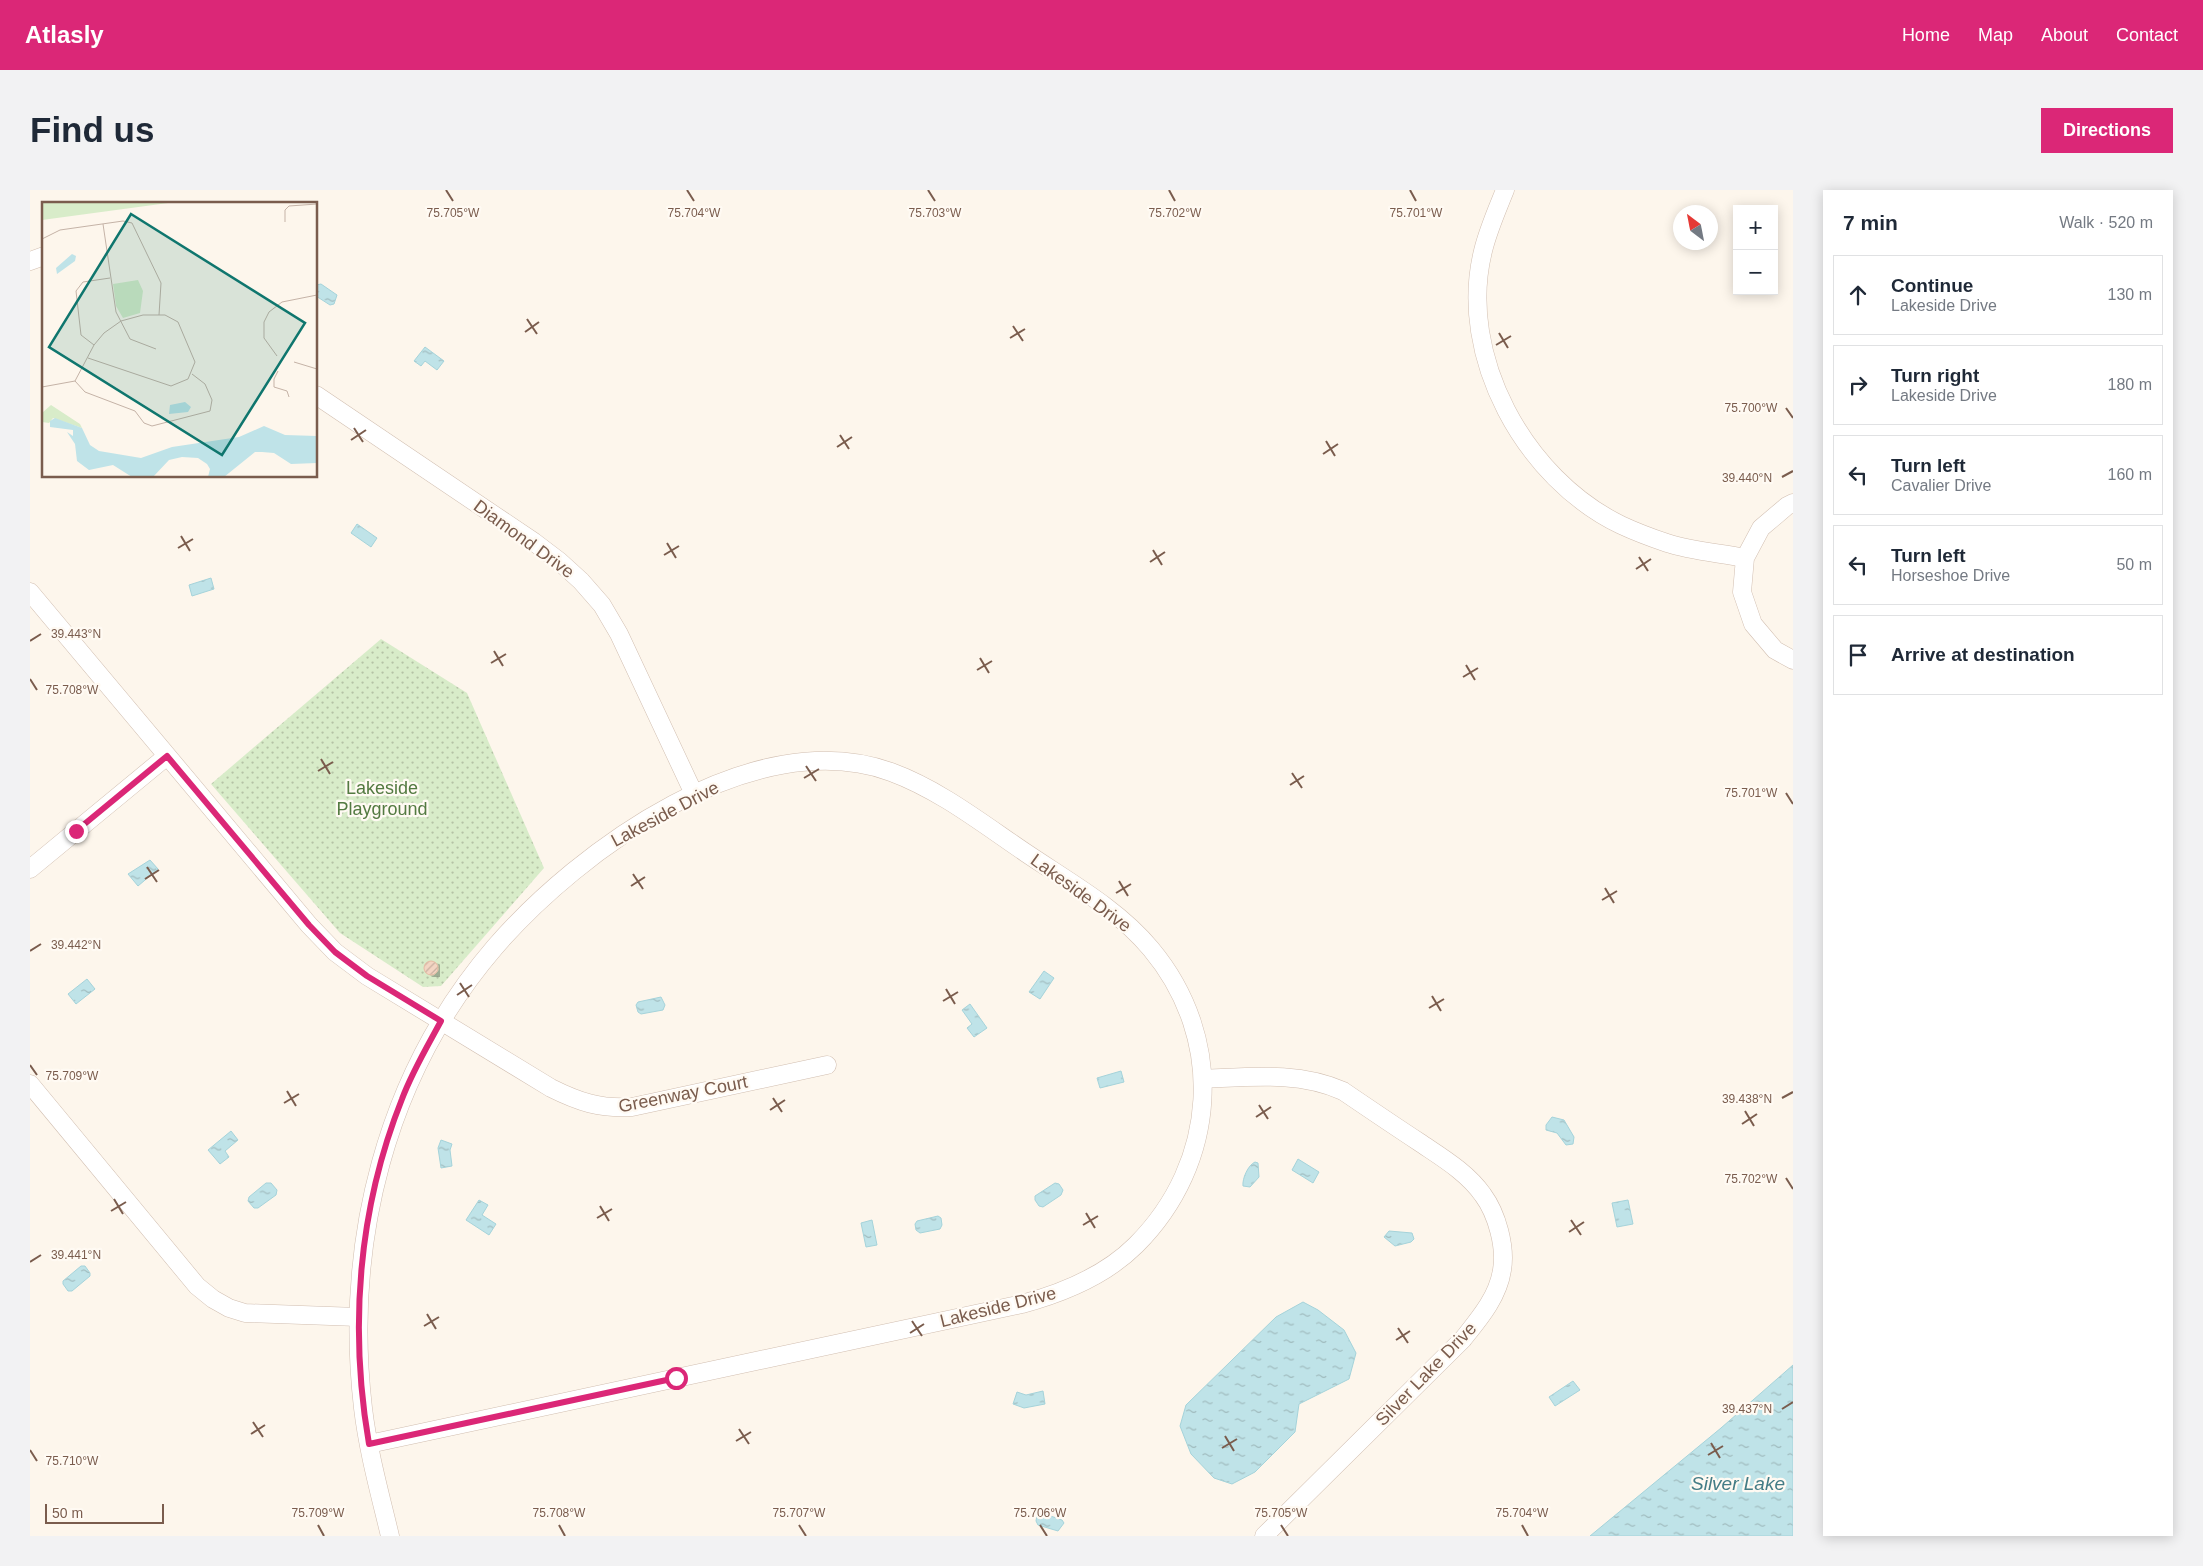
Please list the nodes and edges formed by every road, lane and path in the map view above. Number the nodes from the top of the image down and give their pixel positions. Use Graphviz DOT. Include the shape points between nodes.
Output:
graph roads {
  1 [pos="1505,190"];
  2 [pos="42,257"];
  3 [pos="30,261"];
  4 [pos="318,396"];
  5 [pos="1793,503"];
  6 [pos="1745,558"];
  7 [pos="30,592"];
  8 [pos="1793,660"];
  9 [pos="167,756"];
  10 [pos="694,794"];
  11 [pos="30,869"];
  12 [pos="441,1021"];
  13 [pos="827,1065"];
  14 [pos="1202,1079"];
  15 [pos="30,1084"];
  16 [pos="358,1317"];
  17 [pos="369,1444"];
  18 [pos="390,1536"];
  19 [pos="1264,1536"];
  1 -- 6 [label="street" via="1483,251 1479,276 1479,325 1488,370 1527,446 1563,486 1620,524 1668,544"];
  2 -- 3 [label="street"];
  4 -- 10 [label="street, Diamond Drive" via="534,542 581,581 602,604 619,634"];
  5 -- 6 [label="street" via="1761,528"];
  6 -- 8 [label="street" via="1742,592 1753,624 1775,650"];
  7 -- 9 [label="street, Greenway Court"];
  9 -- 11 [label="street"];
  9 -- 12 [label="street, Greenway Court" via="335,952 367,976"];
  10 -- 12 [label="street, Lakeside Drive" via="608,844 565,877 505,935"];
  10 -- 14 [label="street, Lakeside Drive" via="773,766 832,761 889,771 946,799 1105,907 1152,950 1184,1003 1196,1036"];
  12 -- 13 [label="street, Greenway Court" via="558,1091 586,1103 611,1108 632,1107"];
  12 -- 16 [label="street, Lakeside Drive" via="402,1098 374,1183 361,1265"];
  14 -- 17 [label="street, Lakeside Drive" via="1199,1137 1176,1192 1156,1222 1134,1246 1107,1268 1077,1285 1022,1304"];
  14 -- 19 [label="street, Silver Lake Drive" via="1287,1076 1326,1083 1343,1091 1470,1180 1484,1195 1494,1215 1503,1251 1502,1271 1495,1293 1482,1316"];
  15 -- 16 [label="street" via="183,1271 213,1299 245,1313"];
  16 -- 17 [label="street, Lakeside Drive" via="362,1393"];
  17 -- 18 [label="street, Lakeside Drive"];
}
